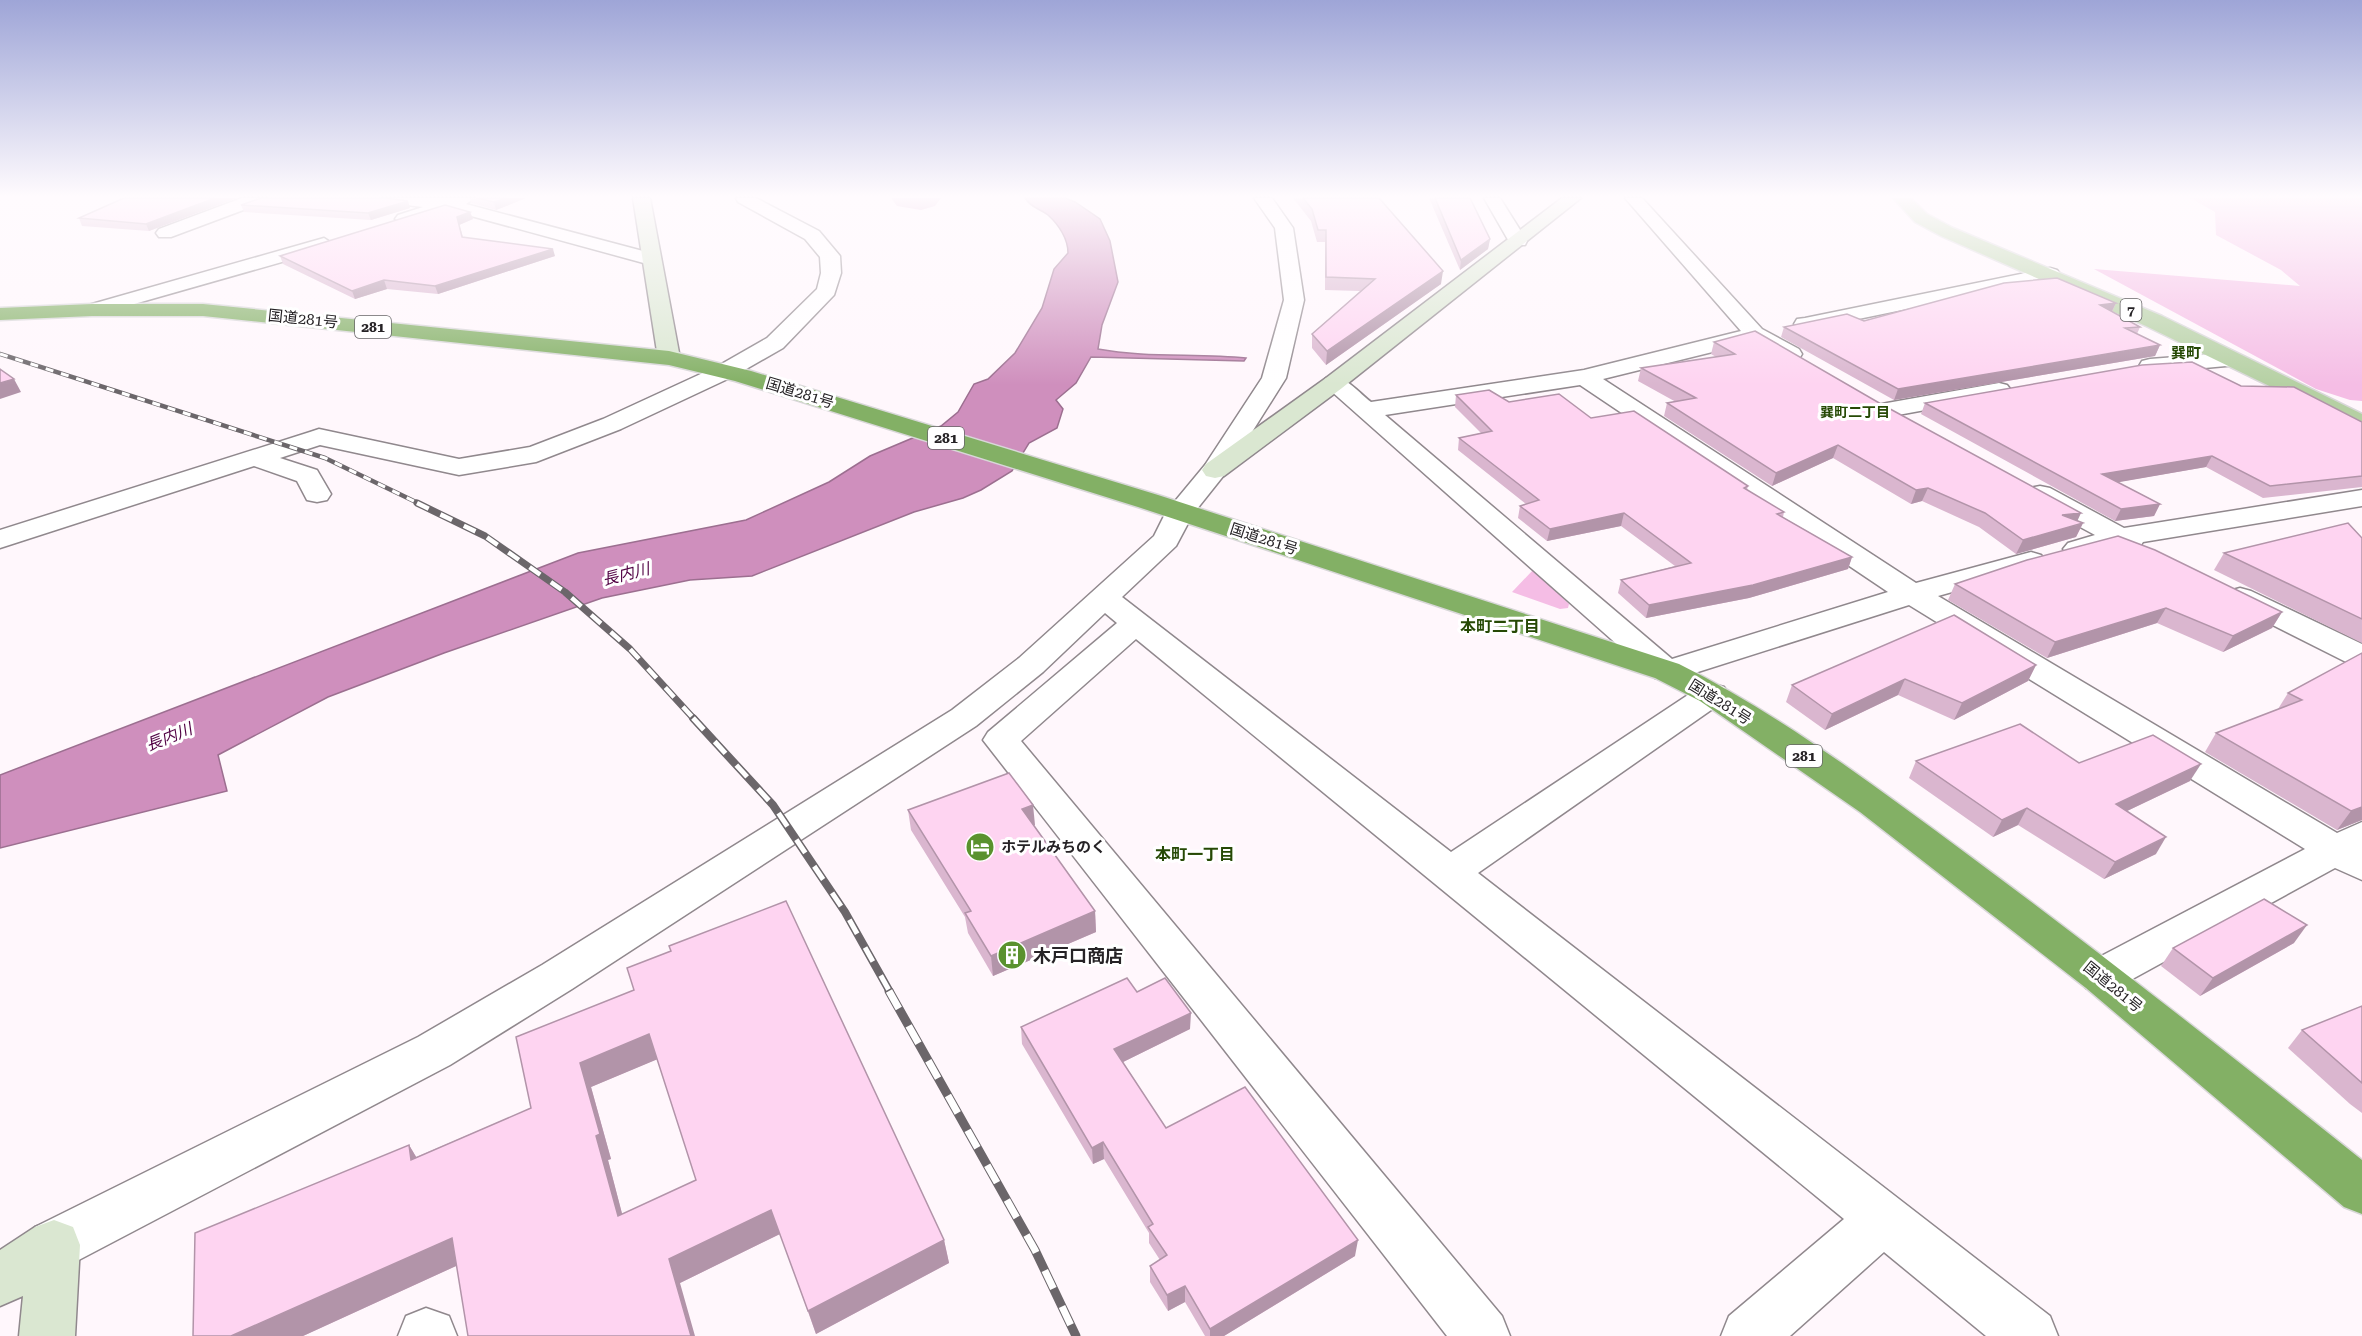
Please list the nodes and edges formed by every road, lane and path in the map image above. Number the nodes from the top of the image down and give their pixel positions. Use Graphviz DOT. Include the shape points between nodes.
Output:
graph roads {
  1 [pos="266,260"];
  2 [pos="651,260"];
  3 [pos="830,260"];
  4 [pos="1288,260"];
  5 [pos="1493,260"];
  6 [pos="1689,260"];
  7 [pos="2017,260"];
  8 [pos="2050,274"];
  9 [pos="92,310"];
  10 [pos="0,314"];
  11 [pos="1755,334"];
  12 [pos="669,358"];
  13 [pos="2229,360"];
  14 [pos="2125,368"];
  15 [pos="1816,369"];
  16 [pos="734,373"];
  17 [pos="1584,377"];
  18 [pos="1334,383"];
  19 [pos="2023,386"];
  20 [pos="1368,410"];
  21 [pos="2362,424"];
  22 [pos="1918,426"];
  23 [pos="253,457"];
  24 [pos="1215,470"];
  25 [pos="2018,482"];
  26 [pos="317,494"];
  27 [pos="2355,504"];
  28 [pos="1164,506"];
  29 [pos="2119,537"];
  30 [pos="0,539"];
  31 [pos="2161,558"];
  32 [pos="2214,584"];
  33 [pos="1912,594"];
  34 [pos="1121,610"];
  35 [pos="2362,657"];
  36 [pos="1667,671"];
  37 [pos="1712,694"];
  38 [pos="2353,850"];
  39 [pos="1449,873"];
  40 [pos="2102,976"];
  41 [pos="2362,1191"];
  42 [pos="1883,1219"];
  43 [pos="54,1245"];
  44 [pos="0,1280"];
  45 [pos="47,1336"];
  46 [pos="1482,1336"];
  47 [pos="1749,1336"];
  48 [pos="2030,1336"];
  1 -- 9 [label="street"];
  2 -- 12 [label="street"];
  3 -- 16 [label="street" via="827,291 775,343"];
  4 -- 24 [label="street" via="1294,300 1274,378"];
  5 -- 18 [label="street"];
  6 -- 11 [label="street"];
  7 -- 8 [label="main road, 7"];
  8 -- 11 [label="street"];
  8 -- 13 [label="main road, 7"];
  9 -- 10 [label="highway, 国道281号 / 281"];
  9 -- 12 [label="highway, 国道281号 / 281" via="203,310"];
  11 -- 15 [label="street"];
  11 -- 17 [label="street"];
  12 -- 16 [label="highway, 国道281号 / 281"];
  13 -- 14 [label="street"];
  13 -- 21 [label="main road, 7"];
  16 -- 23 [label="street" via="536,454 504,461 459,467 319,437"];
  16 -- 28 [label="highway, 国道281号 / 281"];
  17 -- 20 [label="street"];
  17 -- 33 [label="street"];
  18 -- 20 [label="street"];
  18 -- 24 [label="street"];
  19 -- 22 [label="street" via="1877,404"];
  20 -- 36 [label="street"];
  23 -- 26 [label="street" via="308,476"];
  23 -- 30 [label="street"];
  24 -- 28 [label="street"];
  25 -- 29 [label="street"];
  27 -- 29 [label="street"];
  28 -- 34 [label="street" via="1166,540"];
  28 -- 36 [label="highway, 国道281号 / 281"];
  29 -- 31 [label="street"];
  29 -- 33 [label="street"];
  32 -- 35 [label="street"];
  33 -- 36 [label="street"];
  33 -- 38 [label="street"];
  34 -- 39 [label="street"];
  34 -- 43 [label="street" via="1030,665 964,718 434,1052"];
  34 -- 46 [label="street" via="1001,740"];
  36 -- 37 [label="highway, 国道281号 / 281"];
  37 -- 39 [label="street"];
  37 -- 40 [label="highway, 国道281号 / 281" via="1873,803"];
  38 -- 40 [label="street"];
  39 -- 42 [label="street"];
  40 -- 41 [label="highway, 国道281号 / 281"];
  42 -- 47 [label="street"];
  42 -- 48 [label="street"];
  43 -- 44 [label="street"];
  43 -- 45 [label="street"];
}
